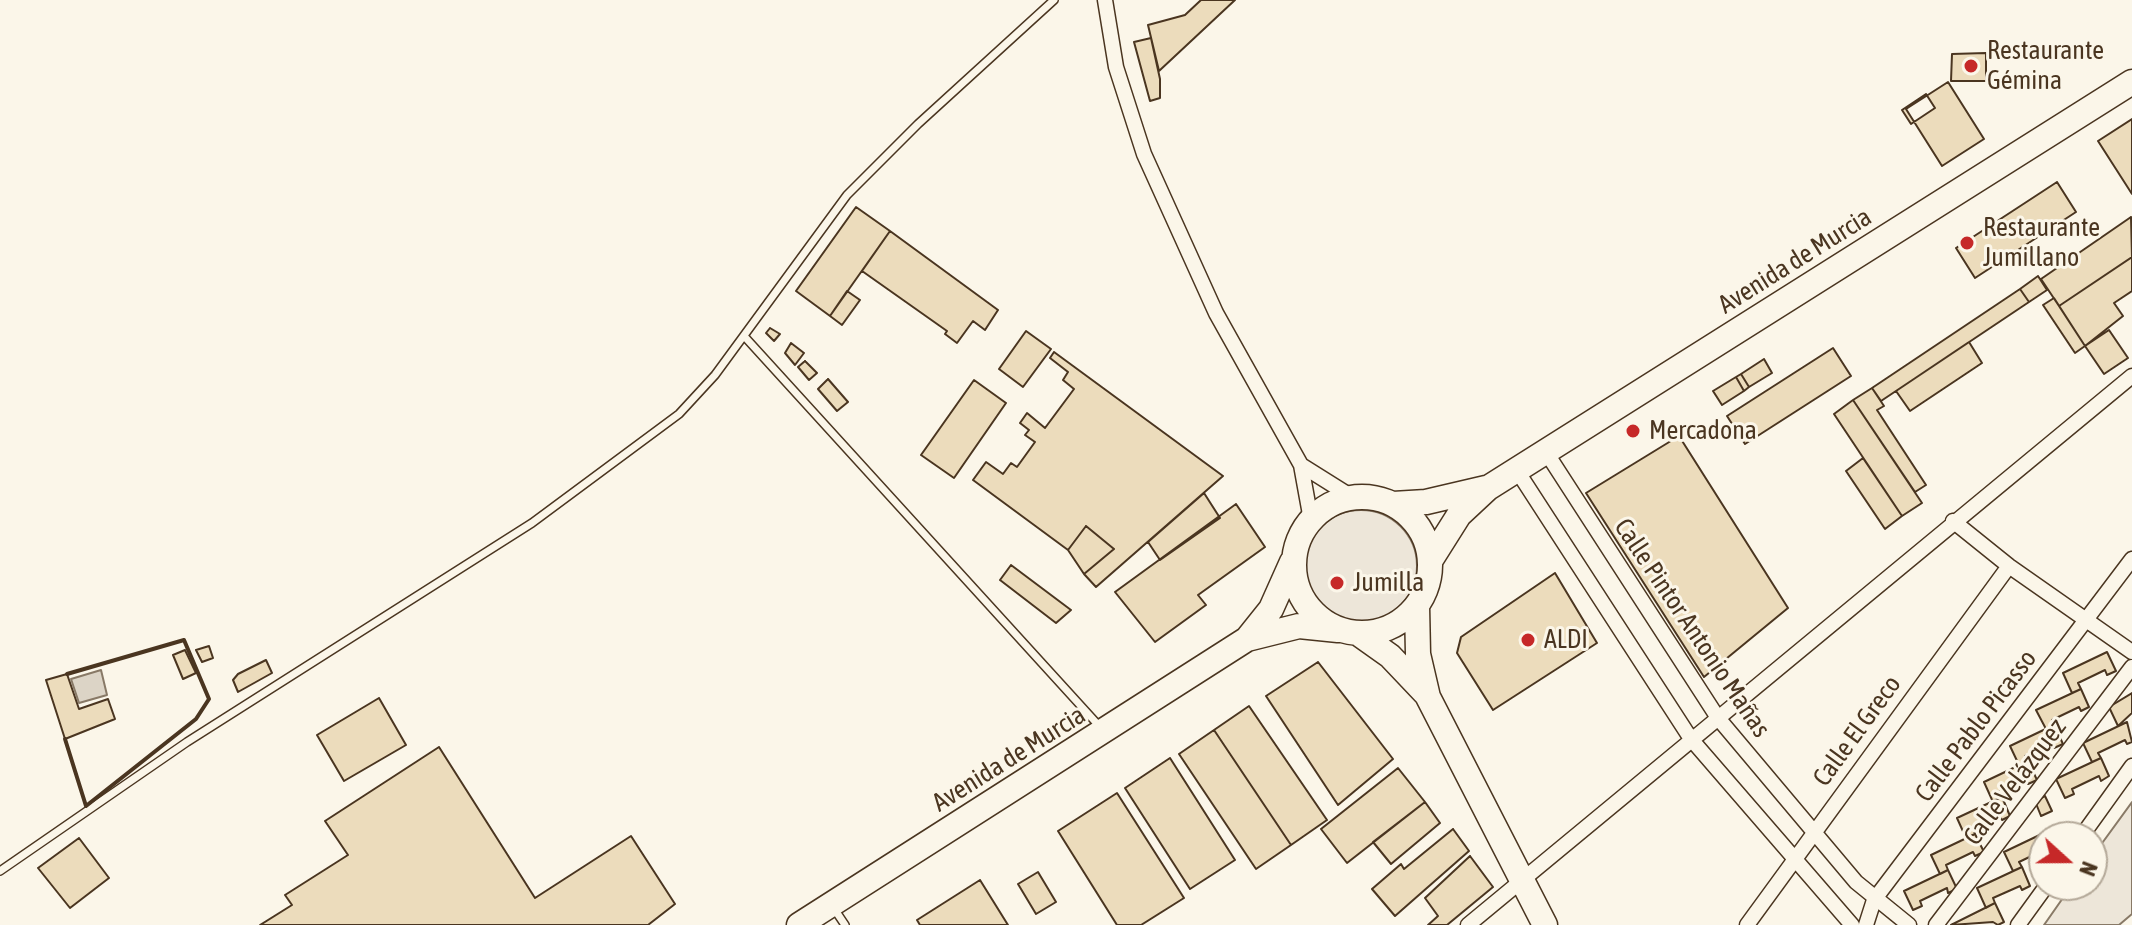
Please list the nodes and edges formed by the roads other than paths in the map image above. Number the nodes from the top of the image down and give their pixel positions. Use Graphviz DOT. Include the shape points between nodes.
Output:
graph roads {
  1 [pos="1054,0"];
  2 [pos="1105,0"];
  3 [pos="2132,82"];
  4 [pos="744,336"];
  5 [pos="2132,376"];
  6 [pos="1546,452"];
  7 [pos="1301,465"];
  8 [pos="1516,469"];
  9 [pos="1488,488"];
  10 [pos="1352,497"];
  11 [pos="1393,504"];
  12 [pos="1311,520"];
  13 [pos="1953,521"];
  14 [pos="1295,554"];
  15 [pos="2132,559"];
  16 [pos="1430,561"];
  17 [pos="2009,566"];
  18 [pos="1417,606"];
  19 [pos="2086,620"];
  20 [pos="1348,632"];
  21 [pos="1247,639"];
  22 [pos="2132,652"];
  23 [pos="2132,667"];
  24 [pos="1428,697"];
  25 [pos="1718,718"];
  26 [pos="1105,732"];
  27 [pos="1691,739"];
  28 [pos="2132,766"];
  29 [pos="2092,821"];
  30 [pos="1811,833"];
  31 [pos="1796,860"];
  32 [pos="0,871"];
  33 [pos="1522,878"];
  34 [pos="1874,900"];
  35 [pos="2035,901"];
  36 [pos="831,904"];
  37 [pos="799,925"];
  38 [pos="845,925"];
  39 [pos="1468,925"];
  40 [pos="1545,925"];
  41 [pos="1747,925"];
  42 [pos="1852,925"];
  43 [pos="1866,925"];
  44 [pos="1909,925"];
  45 [pos="1936,925"];
  46 [pos="2018,925"];
  1 -- 4 [label="lane" via="847,195"];
  2 -- 7 [label="street" via="1124,95 1157,185 1216,313"];
  3 -- 6 [label="main road, Avenida de Murcia"];
  4 -- 26 [label="lane"];
  4 -- 32 [label="lane" via="679,414 532,523 187,742"];
  5 -- 13 [label="street"];
  6 -- 8 [label="main road, Avenida de Murcia"];
  6 -- 25 [label="street, Calle Pintor Antonio Mañas"];
  7 -- 10 [label="street"];
  7 -- 12 [label="street"];
  8 -- 9 [label="main road, Avenida de Murcia"];
  8 -- 27 [label="street"];
  9 -- 11 [label="main road, Avenida de Murcia"];
  9 -- 16 [label="main road, Avenida de Murcia" via="1459,515"];
  10 -- 11 [label="main road"];
  10 -- 12 [label="main road" via="1327,506"];
  11 -- 16 [label="main road" via="1418,528"];
  12 -- 14 [label="main road"];
  13 -- 17 [label="street"];
  13 -- 25 [label="street"];
  14 -- 20 [label="main road" via="1295,578 1303,600 1318,618"];
  14 -- 21 [label="main road, Avenida de Murcia" via="1277,598"];
  15 -- 19 [label="street, Calle Pablo Picasso"];
  16 -- 18 [label="main road"];
  17 -- 19 [label="street"];
  17 -- 30 [label="street, Calle El Greco"];
  18 -- 20 [label="main road" via="1391,626"];
  18 -- 24 [label="main road" via="1418,654"];
  19 -- 22 [label="street"];
  19 -- 34 [label="street, Calle Pablo Picasso"];
  20 -- 21 [label="main road, Avenida de Murcia" via="1299,626"];
  20 -- 24 [label="main road" via="1390,656"];
  21 -- 26 [label="main road, Avenida de Murcia"];
  23 -- 45 [label="street, Calle Velázquez"];
  24 -- 33 [label="main road"];
  25 -- 27 [label="street"];
  25 -- 30 [label="street, Calle Pintor Antonio Mañas"];
  26 -- 36 [label="main road, Avenida de Murcia"];
  27 -- 31 [label="street"];
  27 -- 33 [label="street"];
  28 -- 29 [label="street"];
  30 -- 31 [label="street, Calle El Greco"];
  30 -- 34 [label="street, Calle Pintor Antonio Mañas"];
  31 -- 41 [label="street, Calle El Greco"];
  31 -- 42 [label="street"];
  33 -- 39 [label="street"];
  33 -- 40 [label="main road"];
  34 -- 43 [label="street, Calle Pablo Picasso"];
  34 -- 44 [label="street, Calle Pintor Antonio Mañas"];
  35 -- 46 [label="street"];
  36 -- 37 [label="main road, Avenida de Murcia"];
  36 -- 38 [label="lane"];
}
